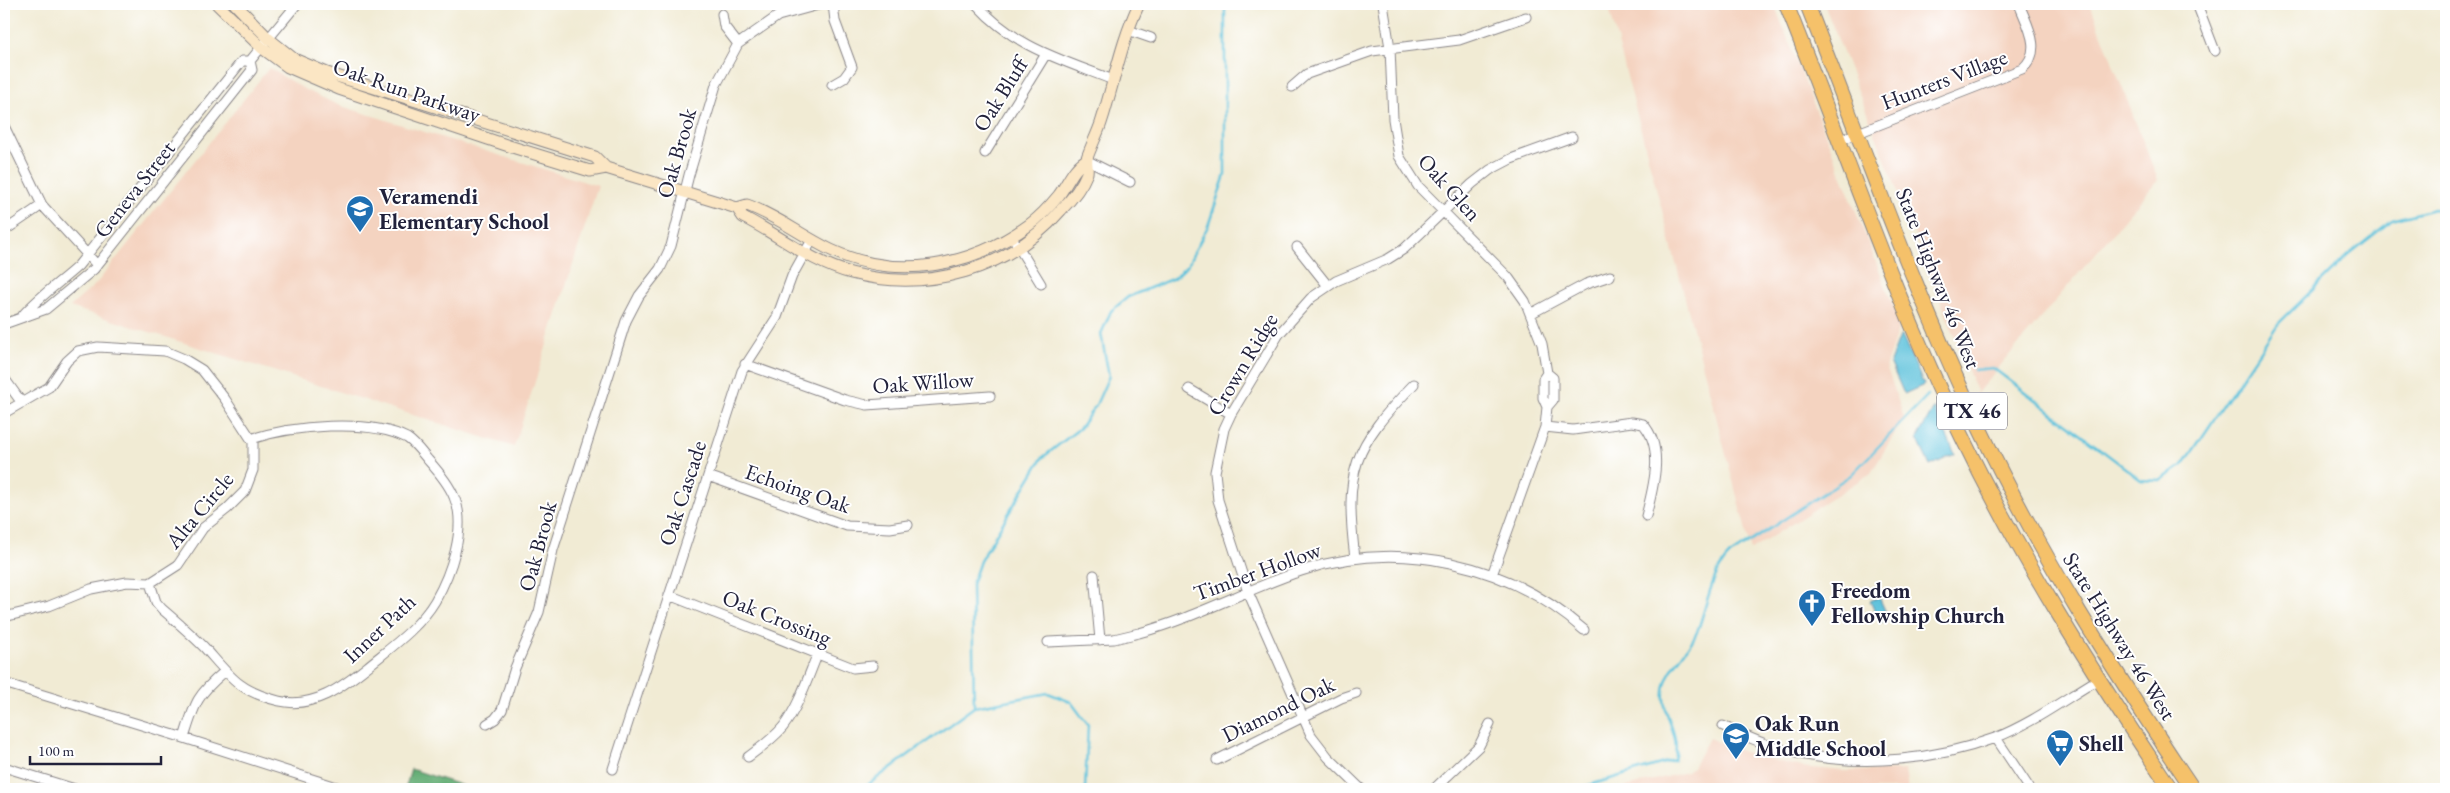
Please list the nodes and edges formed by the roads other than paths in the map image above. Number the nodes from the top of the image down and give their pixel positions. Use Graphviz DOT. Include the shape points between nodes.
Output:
graph roads {
  1 [pos="217,4"];
  2 [pos="235,4"];
  3 [pos="296,4"];
  4 [pos="834,4"];
  5 [pos="976,4"];
  6 [pos="1139,4"];
  7 [pos="1383,4"];
  8 [pos="1786,4"];
  9 [pos="1807,4"];
  10 [pos="2019,4"];
  11 [pos="2197,4"];
  12 [pos="722,14"];
  13 [pos="1526,17"];
  14 [pos="1128,30"];
  15 [pos="1152,38"];
  16 [pos="269,39"];
  17 [pos="738,44"];
  18 [pos="262,48"];
  19 [pos="1390,48"];
  20 [pos="2215,51"];
  21 [pos="1046,54"];
  22 [pos="250,61"];
  23 [pos="1113,80"];
  24 [pos="832,84"];
  25 [pos="1292,87"];
  26 [pos="436,114"];
  27 [pos="4,126"];
  28 [pos="1858,133"];
  29 [pos="1572,137"];
  30 [pos="1840,140"];
  31 [pos="985,153"];
  32 [pos="1086,160"];
  33 [pos="1130,182"];
  34 [pos="684,193"];
  35 [pos="42,205"];
  36 [pos="737,208"];
  37 [pos="1443,212"];
  38 [pos="4,231"];
  39 [pos="1012,237"];
  40 [pos="812,240"];
  41 [pos="1297,247"];
  42 [pos="1019,248"];
  43 [pos="805,252"];
  44 [pos="88,255"];
  45 [pos="97,265"];
  46 [pos="1610,276"];
  47 [pos="1041,284"];
  48 [pos="1328,286"];
  49 [pos="1532,314"];
  50 [pos="23,316"];
  51 [pos="4,324"];
  52 [pos="745,364"];
  53 [pos="4,378"];
  54 [pos="1414,384"];
  55 [pos="1190,389"];
  56 [pos="990,396"];
  57 [pos="22,402"];
  58 [pos="4,413"];
  59 [pos="1230,414"];
  60 [pos="1545,427"];
  61 [pos="251,439"];
  62 [pos="708,476"];
  63 [pos="1646,516"];
  64 [pos="908,525"];
  65 [pos="1355,558"];
  66 [pos="1492,574"];
  67 [pos="1094,575"];
  68 [pos="150,583"];
  69 [pos="1248,592"];
  70 [pos="669,594"];
  71 [pos="4,617"];
  72 [pos="1584,630"];
  73 [pos="1100,640"];
  74 [pos="1048,642"];
  75 [pos="818,653"];
  76 [pos="873,666"];
  77 [pos="224,672"];
  78 [pos="2098,680"];
  79 [pos="4,683"];
  80 [pos="1356,693"];
  81 [pos="1302,717"];
  82 [pos="487,724"];
  83 [pos="1490,724"];
  84 [pos="1723,726"];
  85 [pos="2150,726"];
  86 [pos="184,738"];
  87 [pos="1996,738"];
  88 [pos="748,757"];
  89 [pos="1218,760"];
  90 [pos="4,767"];
  91 [pos="613,769"];
  92 [pos="75,789"];
  93 [pos="339,789"];
  94 [pos="1361,789"];
  95 [pos="1434,789"];
  96 [pos="2030,789"];
  97 [pos="2171,789"];
  98 [pos="2193,789"];
  1 -- 18 [label="street, Oak Run Parkway"];
  2 -- 16 [label="street, Oak Run Parkway"];
  3 -- 16 [label="street, Geneva Street"];
  4 -- 17 [label="street, Oak Brook" via="822,4 778,16"];
  4 -- 24 [label="street" via="836,21 852,67 844,78"];
  5 -- 21 [label="street" via="1008,32"];
  6 -- 14 [label="street, Oak Run Parkway"];
  7 -- 19 [label="street, Oak Glen"];
  8 -- 30 [label="main road, State Highway 46 West / TX 46"];
  9 -- 28 [label="main road, State Highway 46 West / TX 46"];
  10 -- 28 [label="street, Hunters Village" via="2034,46 2032,59 2022,69"];
  11 -- 20 [label="street"];
  12 -- 17 [label="street" via="724,26"];
  13 -- 19 [label="street" via="1459,40"];
  14 -- 15 [label="street"];
  14 -- 23 [label="street, Oak Run Parkway"];
  16 -- 18 [label="street, Geneva Street"];
  16 -- 26 [label="street, Oak Run Parkway" via="294,59"];
  17 -- 34 [label="street, Oak Brook" via="716,84"];
  18 -- 22 [label="street, Geneva Street"];
  18 -- 26 [label="street, Oak Run Parkway" via="288,67 339,90"];
  19 -- 25 [label="street" via="1313,72"];
  19 -- 37 [label="street, Oak Glen" via="1393,119 1400,156 1418,186"];
  21 -- 23 [label="street"];
  21 -- 31 [label="street, Oak Bluff"];
  22 -- 44 [label="street, Geneva Street" via="242,61"];
  22 -- 45 [label="street, Geneva Street" via="252,70"];
  23 -- 32 [label="street, Oak Run Parkway"];
  26 -- 34 [label="street, Oak Run Parkway" via="595,157 606,168"];
  27 -- 35 [label="street"];
  28 -- 30 [label="street, Hunters Village"];
  28 -- 85 [label="main road, State Highway 46 West / TX 46" via="1980,429 2063,585"];
  29 -- 37 [label="street, Crown Ridge" via="1511,158 1490,170"];
  30 -- 78 [label="main road, State Highway 46 West / TX 46" via="1920,343 1962,438 2026,559"];
  32 -- 33 [label="street"];
  32 -- 39 [label="street, Oak Run Parkway" via="1077,165 1058,196 1042,214"];
  32 -- 42 [label="street, Oak Run Parkway" via="1088,171 1068,202 1043,230"];
  34 -- 36 [label="street, Oak Run Parkway"];
  34 -- 82 [label="street, Oak Brook" via="671,246 660,269 632,307 606,368 553,550 539,612 515,668 502,710"];
  35 -- 38 [label="street"];
  35 -- 44 [label="street"];
  36 -- 40 [label="street, Oak Run Parkway" via="747,205 755,208"];
  36 -- 43 [label="street, Oak Run Parkway" via="743,217"];
  37 -- 48 [label="street, Crown Ridge" via="1396,254"];
  37 -- 49 [label="street, Oak Glen" via="1508,277"];
  39 -- 40 [label="street, Oak Run Parkway" via="966,259 908,267 861,261"];
  39 -- 42 [label="street"];
  40 -- 43 [label="street, Oak Cascade"];
  41 -- 48 [label="street"];
  42 -- 43 [label="street, Oak Run Parkway" via="965,272 913,281 849,273"];
  42 -- 47 [label="street"];
  43 -- 52 [label="street, Oak Cascade" via="777,317"];
  44 -- 45 [label="street"];
  44 -- 50 [label="street, Geneva Street" via="62,281 40,296"];
  45 -- 50 [label="street, Geneva Street" via="80,283 46,309"];
  46 -- 49 [label="street" via="1592,281"];
  48 -- 59 [label="street, Crown Ridge" via="1288,322"];
  49 -- 60 [label="street, Oak Glen" via="1547,373 1553,378 1553,400 1547,407"];
  50 -- 51 [label="street, Geneva Street"];
  52 -- 56 [label="street, Oak Willow" via="867,405"];
  52 -- 62 [label="street, Oak Cascade"];
  53 -- 57 [label="street"];
  54 -- 65 [label="street" via="1373,431 1354,469 1350,500"];
  55 -- 59 [label="street"];
  57 -- 58 [label="street, Alta Circle"];
  57 -- 61 [label="street, Alta Circle" via="49,387 78,350 98,347 165,351 202,370"];
  59 -- 69 [label="street, Crown Ridge" via="1217,460 1218,500"];
  60 -- 63 [label="street" via="1573,430 1632,422 1642,424 1651,437 1655,461"];
  60 -- 66 [label="street, Oak Glen"];
  61 -- 68 [label="street, Alta Circle" via="253,470 245,490 203,528 178,565"];
  61 -- 77 [label="street, Inner Path" via="269,433 362,426 379,428 409,439 433,465 455,497 459,525 450,570 434,603 404,637 325,697 280,701 246,689"];
  62 -- 64 [label="street, Echoing Oak" via="847,526 890,528"];
  62 -- 70 [label="street, Oak Cascade"];
  65 -- 66 [label="street, Timber Hollow" via="1428,558"];
  65 -- 69 [label="street, Timber Hollow" via="1303,570"];
  66 -- 72 [label="street, Timber Hollow" via="1550,603"];
  67 -- 73 [label="street"];
  68 -- 71 [label="street" via="127,582 91,589 48,606"];
  68 -- 77 [label="street, Inner Path" via="156,602 204,647"];
  69 -- 73 [label="street, Timber Hollow" via="1153,630"];
  69 -- 81 [label="street, Crown Ridge"];
  70 -- 75 [label="street, Oak Crossing"];
  70 -- 91 [label="street, Oak Cascade"];
  73 -- 74 [label="street, Timber Hollow"];
  75 -- 76 [label="street, Oak Crossing" via="853,668"];
  75 -- 88 [label="street" via="784,726"];
  77 -- 86 [label="street" via="207,686 196,701"];
  78 -- 85 [label="main road" via="2112,684 2126,705"];
  78 -- 87 [label="street"];
  78 -- 97 [label="main road, State Highway 46 West / TX 46"];
  79 -- 86 [label="street"];
  80 -- 81 [label="street, Diamond Oak"];
  81 -- 89 [label="street, Diamond Oak"];
  81 -- 94 [label="street, Crown Ridge" via="1317,743"];
  83 -- 95 [label="street" via="1479,746"];
  84 -- 87 [label="street" via="1750,739 1800,754 1852,760 1918,757"];
  85 -- 98 [label="main road, State Highway 46 West / TX 46"];
  86 -- 93 [label="street"];
  87 -- 96 [label="street"];
  90 -- 92 [label="street"];
}
